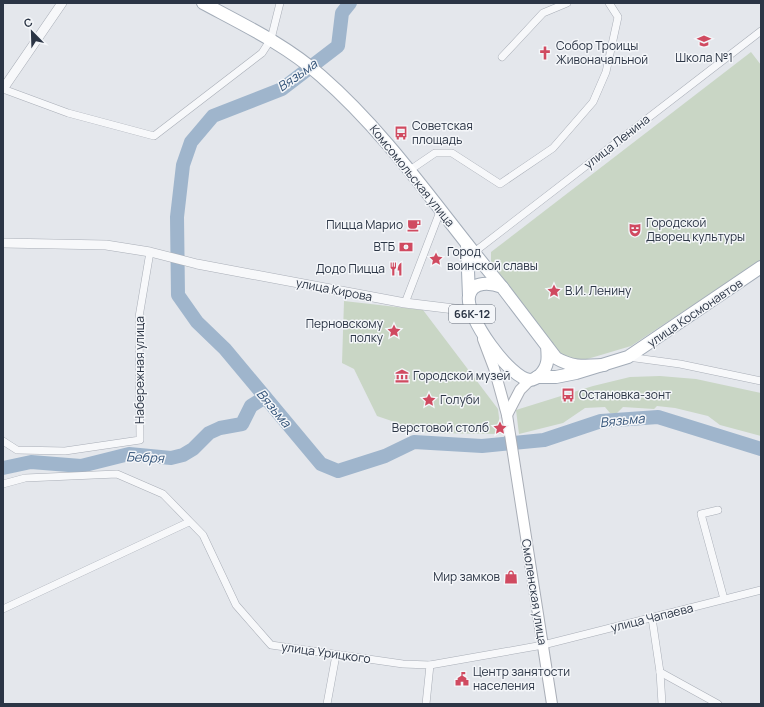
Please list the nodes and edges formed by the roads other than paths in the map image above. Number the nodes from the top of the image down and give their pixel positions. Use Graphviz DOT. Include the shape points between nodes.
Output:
graph roads {
  1 [pos="62,3"];
  2 [pos="203,3"];
  3 [pos="280,3"];
  4 [pos="568,3"];
  5 [pos="609,3"];
  6 [pos="761,31"];
  7 [pos="271,39"];
  8 [pos="502,57"];
  9 [pos="3,89"];
  10 [pos="410,170"];
  11 [pos="441,209"];
  12 [pos="3,243"];
  13 [pos="470,249"];
  14 [pos="150,252"];
  15 [pos="761,267"];
  16 [pos="502,287"];
  17 [pos="468,296"];
  18 [pos="406,303"];
  19 [pos="471,311"];
  20 [pos="480,330"];
  21 [pos="547,346"];
  22 [pos="628,357"];
  23 [pos="604,365"];
  24 [pos="534,379"];
  25 [pos="761,381"];
  26 [pos="508,417"];
  27 [pos="3,441"];
  28 [pos="3,484"];
  29 [pos="718,510"];
  30 [pos="189,522"];
  31 [pos="761,590"];
  32 [pos="724,599"];
  33 [pos="3,609"];
  34 [pos="652,618"];
  35 [pos="543,646"];
  36 [pos="336,655"];
  37 [pos="430,665"];
  38 [pos="660,672"];
  39 [pos="327,704"];
  40 [pos="426,704"];
  41 [pos="552,704"];
  42 [pos="662,704"];
  43 [pos="718,704"];
  1 -- 9 [label="street"];
  2 -- 7 [label="main road"];
  3 -- 7 [label="street"];
  4 -- 8 [label="street" via="543,13"];
  5 -- 10 [label="street" via="618,17 606,72 593,102 553,148 500,184 452,153 435,152"];
  6 -- 13 [label="street, улица Ленина"];
  7 -- 9 [label="street" via="262,52 154,136 68,113"];
  7 -- 10 [label="main road, Комсомольская улица" via="321,76 372,125"];
  10 -- 11 [label="main road, Комсомольская улица"];
  11 -- 13 [label="main road, Комсомольская улица"];
  11 -- 18 [label="street"];
  12 -- 14 [label="street" via="106,245"];
  13 -- 16 [label="main road"];
  13 -- 17 [label="main road"];
  14 -- 18 [label="street, улица Кирова" via="197,264"];
  14 -- 27 [label="street, Набережная улица" via="139,317 140,440 65,451 17,450"];
  15 -- 22 [label="main road, улица Космонавтов / 66К-12"];
  16 -- 17 [label="main road, 66К-12" via="484,283 476,286"];
  16 -- 21 [label="main road, 66К-12"];
  17 -- 19 [label="main road, 66К-12"];
  18 -- 19 [label="street, улица Кирова"];
  19 -- 20 [label="main road, 66К-12"];
  20 -- 24 [label="main road, 66К-12" via="512,370 523,378"];
  20 -- 26 [label="main road, Смоленская улица"];
  21 -- 23 [label="main road" via="556,358 567,364"];
  21 -- 24 [label="main road" via="547,366"];
  22 -- 23 [label="main road, 66К-12"];
  22 -- 25 [label="street" via="680,364"];
  23 -- 24 [label="main road, 66К-12" via="556,378"];
  24 -- 26 [label="main road" via="520,390"];
  26 -- 35 [label="main road, Смоленская улица"];
  28 -- 30 [label="street, улица Урицкого" via="25,478 117,474 163,494"];
  29 -- 32 [label="street" via="701,514"];
  30 -- 33 [label="street"];
  30 -- 36 [label="street, улица Урицкого" via="203,535 236,605 271,645"];
  31 -- 32 [label="street, улица Чапаева"];
  32 -- 34 [label="street, улица Чапаева"];
  34 -- 35 [label="street, улица Чапаева"];
  34 -- 38 [label="street"];
  35 -- 37 [label="street, улица Урицкого"];
  35 -- 41 [label="main road, Смоленская улица"];
  36 -- 37 [label="street, улица Урицкого"];
  36 -- 39 [label="street"];
  37 -- 40 [label="street"];
  38 -- 42 [label="street"];
  38 -- 43 [label="street"];
}
